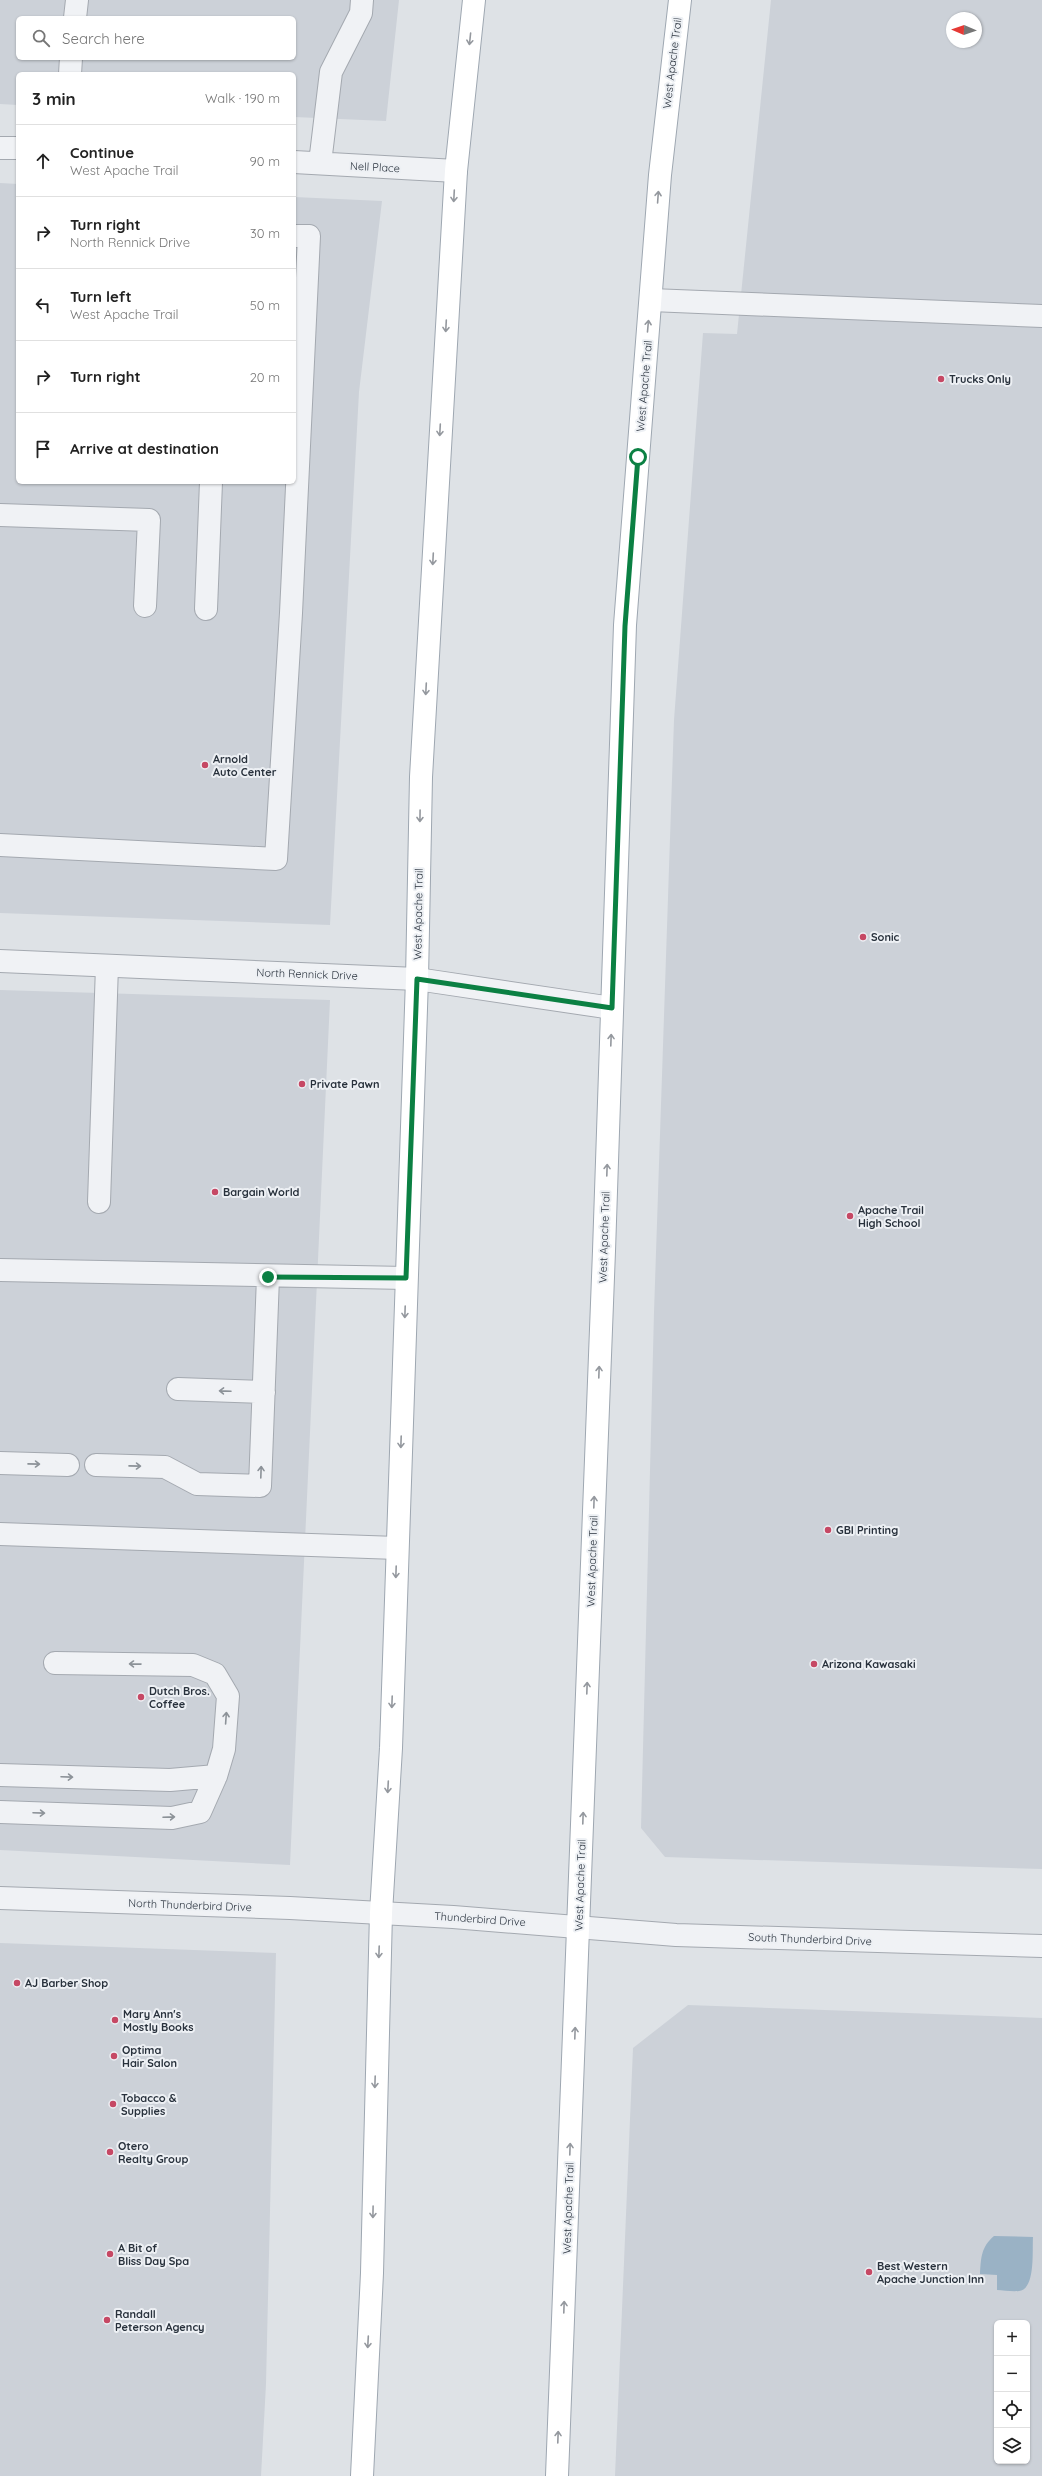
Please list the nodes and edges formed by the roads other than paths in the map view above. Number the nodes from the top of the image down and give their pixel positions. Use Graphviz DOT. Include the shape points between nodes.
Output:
graph roads {
  1 [pos="77,0"];
  2 [pos="362,0"];
  3 [pos="474,0"];
  4 [pos="680,0"];
  5 [pos="75,16"];
  6 [pos="71,60"];
  7 [pos="70,72"];
  8 [pos="0,148"];
  9 [pos="16,148"];
  10 [pos="296,162"];
  11 [pos="320,163"];
  12 [pos="456,172"];
  13 [pos="296,236"];
  14 [pos="650,300"];
  15 [pos="1042,316"];
  16 [pos="211,484"];
  17 [pos="0,515"];
  18 [pos="145,606"];
  19 [pos="206,609"];
  20 [pos="0,845"];
  21 [pos="0,961"];
  22 [pos="107,966"];
  23 [pos="417,979"];
  24 [pos="612,1008"];
  25 [pos="99,1202"];
  26 [pos="0,1270"];
  27 [pos="268,1277"];
  28 [pos="406,1278"];
  29 [pos="178,1389"];
  30 [pos="264,1392"];
  31 [pos="0,1463"];
  32 [pos="68,1464"];
  33 [pos="96,1466"];
  34 [pos="0,1534"];
  35 [pos="397,1548"];
  36 [pos="54,1663"];
  37 [pos="0,1775"];
  38 [pos="216,1776"];
  39 [pos="0,1812"];
  40 [pos="0,1898"];
  41 [pos="381,1913"];
  42 [pos="579,1927"];
  43 [pos="1042,1946"];
  44 [pos="362,2476"];
  45 [pos="557,2476"];
  1 -- 5 [label="street"];
  2 -- 11 [label="street" via="361,13 331,72"];
  3 -- 12 [label="main road, West Apache Trail, one-way"];
  14 -- 4 [label="main road, West Apache Trail, one-way" via="666,105"];
  6 -- 7 [label="street"];
  8 -- 9 [label="street"];
  10 -- 11 [label="street, Nell Place"];
  11 -- 12 [label="street, Nell Place"];
  12 -- 23 [label="main road, West Apache Trail, one-way" via="421,777"];
  13 -- 20 [label="street" via="309,236 276,859"];
  14 -- 15 [label="street"];
  24 -- 14 [label="main road, West Apache Trail, one-way" via="625,626"];
  16 -- 19 [label="street"];
  17 -- 18 [label="street" via="149,520"];
  21 -- 22 [label="street, North Rennick Drive"];
  22 -- 23 [label="street, North Rennick Drive"];
  22 -- 25 [label="street"];
  23 -- 24 [label="street, North Rennick Drive"];
  23 -- 28 [label="main road, West Apache Trail"];
  42 -- 24 [label="main road, West Apache Trail, one-way"];
  26 -- 27 [label="street"];
  27 -- 28 [label="street"];
  27 -- 30 [label="street"];
  28 -- 35 [label="main road, West Apache Trail, one-way"];
  30 -- 29 [label="street, one-way"];
  33 -- 30 [label="street, one-way" via="165,1467 197,1484 260,1486"];
  31 -- 32 [label="street, one-way"];
  34 -- 35 [label="street"];
  35 -- 41 [label="main road, West Apache Trail, one-way" via="391,1748"];
  38 -- 36 [label="street, one-way" via="224,1749 228,1696 215,1674 193,1665"];
  37 -- 38 [label="street, one-way" via="170,1780"];
  39 -- 38 [label="street, one-way" via="172,1818 200,1812"];
  40 -- 41 [label="street, North Thunderbird Drive"];
  41 -- 42 [label="street, Thunderbird Drive"];
  41 -- 44 [label="main road, West Apache Trail, one-way" via="372,2273"];
  42 -- 43 [label="street, South Thunderbird Drive" via="676,1935"];
  45 -- 42 [label="main road, West Apache Trail, one-way"];
}
